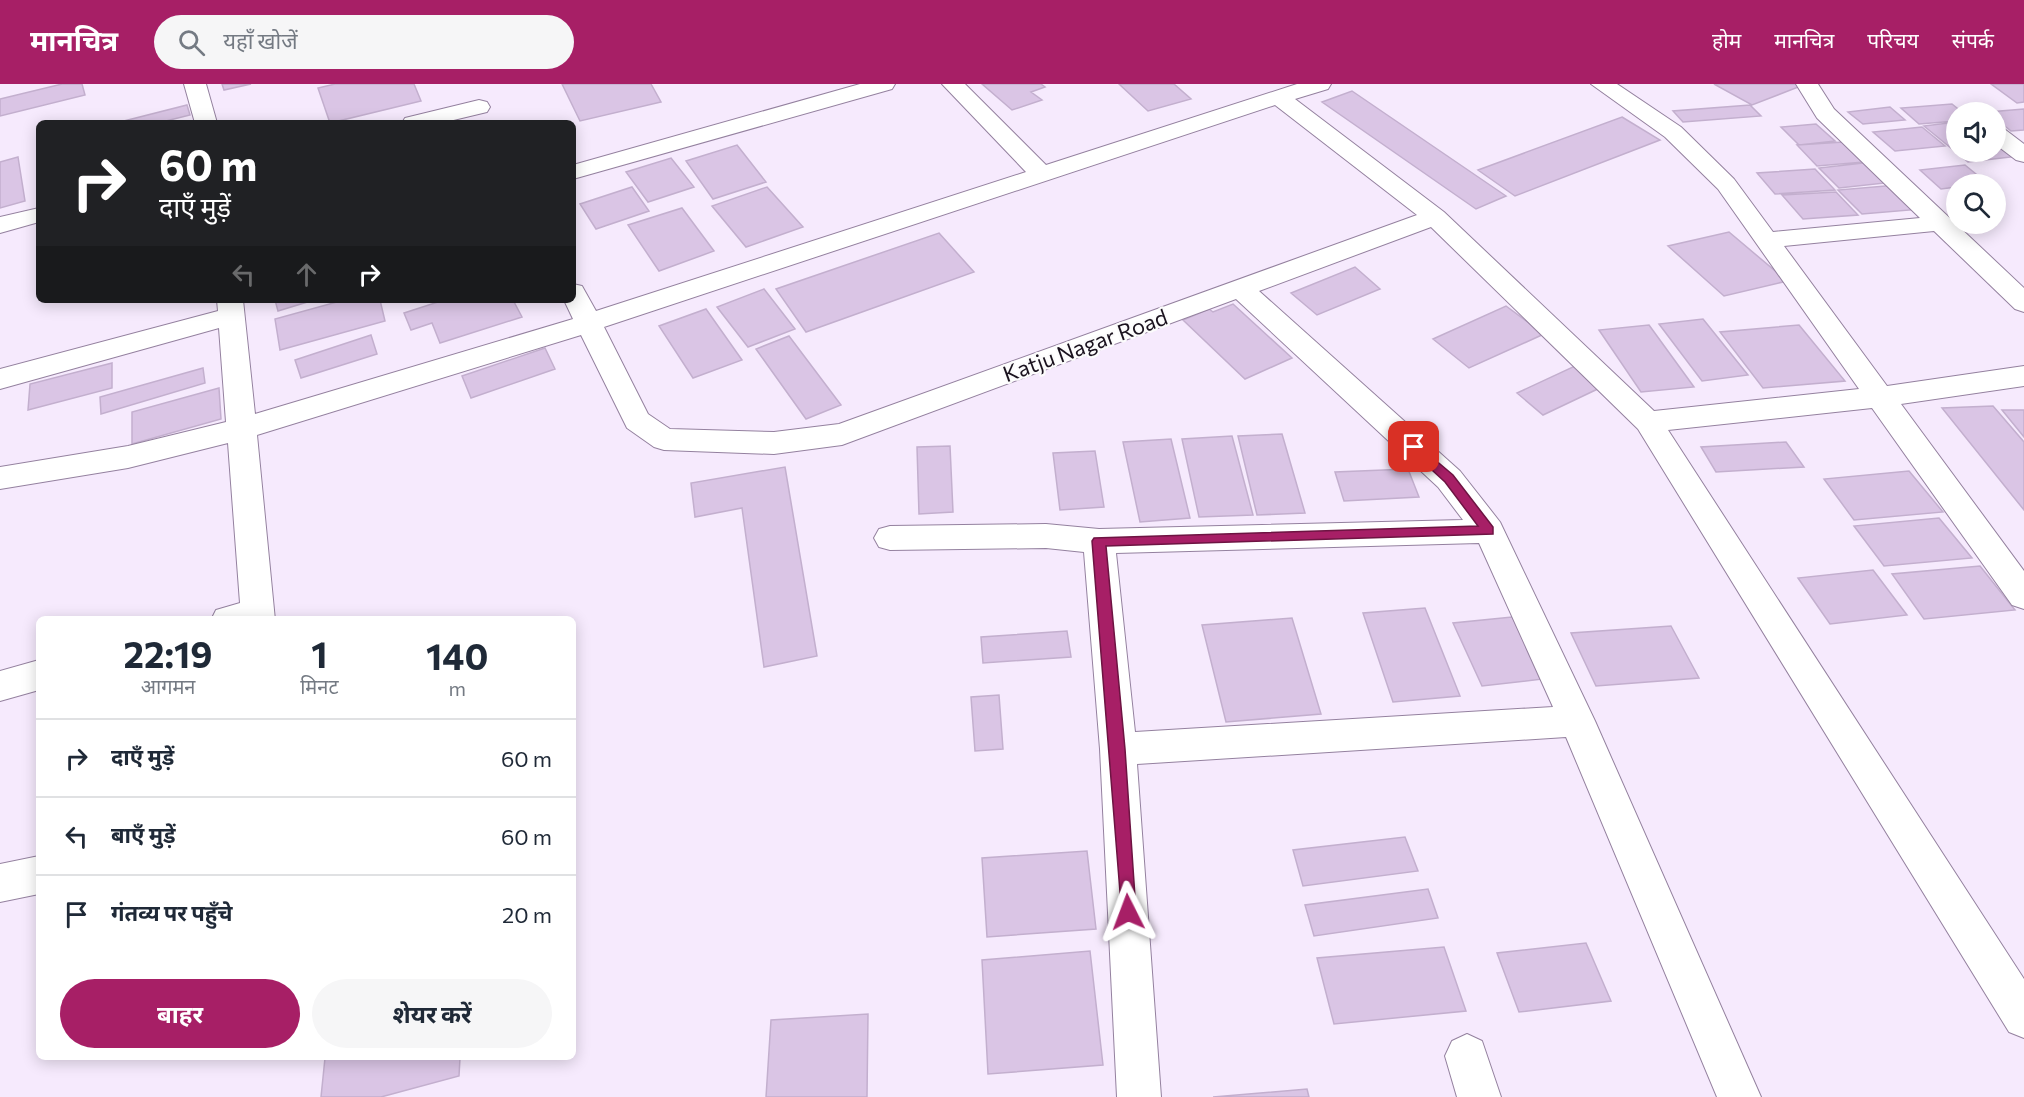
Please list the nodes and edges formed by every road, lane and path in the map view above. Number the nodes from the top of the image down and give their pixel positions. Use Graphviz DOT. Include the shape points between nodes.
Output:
graph roads {
  1 [pos="195,84"];
  2 [pos="467,84"];
  3 [pos="953,84"];
  4 [pos="1320,84"];
  5 [pos="1602,84"];
  6 [pos="1807,84"];
  7 [pos="874,85"];
  8 [pos="1278,97"];
  9 [pos="483,115"];
  10 [pos="205,120"];
  11 [pos="439,120"];
  12 [pos="2006,141"];
  13 [pos="2024,155"];
  14 [pos="576,171"];
  15 [pos="1043,175"];
  16 [pos="36,216"];
  17 [pos="1435,217"];
  18 [pos="1941,223"];
  19 [pos="0,225"];
  20 [pos="1766,240"];
  21 [pos="1240,288"];
  22 [pos="576,298"];
  23 [pos="2024,303"];
  24 [pos="231,308"];
  25 [pos="589,323"];
  26 [pos="2024,376"];
  27 [pos="0,379"];
  28 [pos="1879,397"];
  29 [pos="1648,422"];
  30 [pos="242,429"];
  31 [pos="0,478"];
  32 [pos="1489,531"];
  33 [pos="890,538"];
  34 [pos="1099,541"];
  35 [pos="2024,596"];
  36 [pos="248,616"];
  37 [pos="36,676"];
  38 [pos="0,686"];
  39 [pos="1577,722"];
  40 [pos="1118,749"];
  41 [pos="36,876"];
  42 [pos="0,883"];
  43 [pos="2024,1017"];
  44 [pos="1467,1056"];
  45 [pos="1139,1097"];
  46 [pos="1479,1097"];
  47 [pos="1740,1097"];
  1 -- 10 [label="street"];
  2 -- 9 [label="street"];
  3 -- 15 [label="street"];
  4 -- 8 [label="street"];
  5 -- 20 [label="street" via="1673,132 1726,184"];
  6 -- 18 [label="street" via="1825,113"];
  7 -- 14 [label="street"];
  8 -- 15 [label="street"];
  8 -- 17 [label="street"];
  9 -- 11 [label="street"];
  12 -- 13 [label="street"];
  15 -- 25 [label="street"];
  16 -- 19 [label="street"];
  17 -- 21 [label="street, Katju Nagar Road"];
  17 -- 29 [label="street"];
  18 -- 20 [label="street"];
  18 -- 23 [label="street"];
  20 -- 28 [label="street"];
  21 -- 25 [label="street, Katju Nagar Road" via="842,434 774,443 664,439 637,421"];
  21 -- 32 [label="street" via="1449,478"];
  22 -- 25 [label="street, Katju Nagar Road"];
  24 -- 27 [label="street"];
  24 -- 30 [label="street"];
  25 -- 30 [label="street"];
  26 -- 28 [label="street"];
  28 -- 29 [label="street"];
  28 -- 35 [label="street"];
  29 -- 43 [label="street"];
  30 -- 31 [label="street" via="128,457"];
  30 -- 36 [label="street"];
  32 -- 34 [label="street"];
  32 -- 39 [label="street"];
  33 -- 34 [label="street" via="1046,536"];
  34 -- 40 [label="street"];
  37 -- 38 [label="street"];
  39 -- 40 [label="street"];
  39 -- 47 [label="street"];
  40 -- 45 [label="street"];
  41 -- 42 [label="street"];
  44 -- 46 [label="street"];
}
